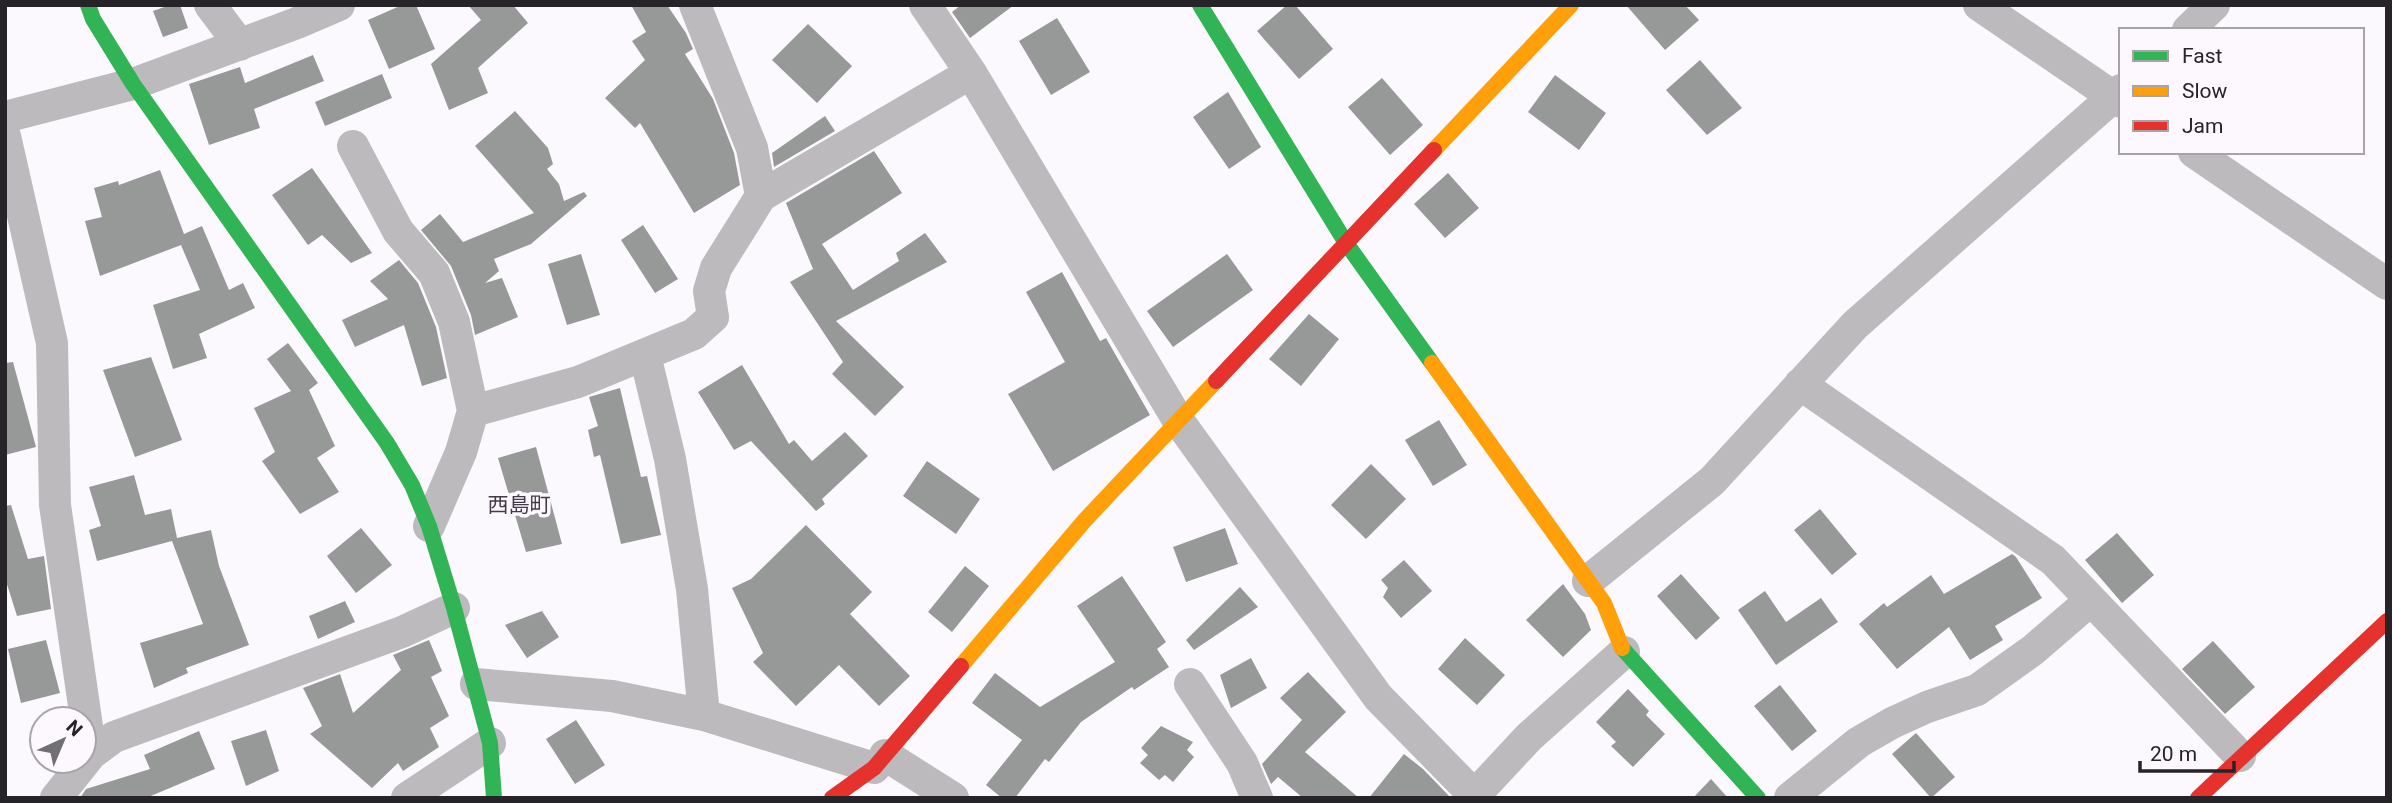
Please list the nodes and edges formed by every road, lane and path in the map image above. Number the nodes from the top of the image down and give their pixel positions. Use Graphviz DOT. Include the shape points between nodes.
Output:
graph roads {
  1 [pos="88,5"];
  2 [pos="210,5"];
  3 [pos="339,5"];
  4 [pos="695,5"];
  5 [pos="925,5"];
  6 [pos="1570,5"];
  7 [pos="1979,5"];
  8 [pos="2214,5"];
  9 [pos="1204,7"];
  10 [pos="2190,28"];
  11 [pos="240,45"];
  12 [pos="971,73"];
  13 [pos="133,84"];
  14 [pos="2118,97"];
  15 [pos="5,117"];
  16 [pos="5,136"];
  17 [pos="353,146"];
  18 [pos="2197,154"];
  19 [pos="761,196"];
  20 [pos="1346,243"];
  21 [pos="2387,284"];
  22 [pos="645,355"];
  23 [pos="1800,384"];
  24 [pos="473,411"];
  25 [pos="1178,420"];
  26 [pos="429,526"];
  27 [pos="1588,581"];
  28 [pos="2091,600"];
  29 [pos="454,608"];
  30 [pos="2387,621"];
  31 [pos="1623,652"];
  32 [pos="477,684"];
  33 [pos="1191,684"];
  34 [pos="84,705"];
  35 [pos="704,715"];
  36 [pos="489,743"];
  37 [pos="98,749"];
  38 [pos="2240,756"];
  39 [pos="879,761"];
  40 [pos="74,775"];
  41 [pos="1475,797"];
  42 [pos="56,798"];
  43 [pos="407,798"];
  44 [pos="494,798"];
  45 [pos="832,798"];
  46 [pos="953,798"];
  47 [pos="1257,798"];
  48 [pos="1758,798"];
  49 [pos="1790,798"];
  50 [pos="2198,798"];
  1 -- 13 [label="street"];
  2 -- 11 [label="street"];
  3 -- 11 [label="street"];
  4 -- 19 [label="street" via="752,148"];
  5 -- 12 [label="street"];
  6 -- 20 [label="street"];
  7 -- 14 [label="street"];
  8 -- 10 [label="street"];
  9 -- 20 [label="street"];
  11 -- 13 [label="street"];
  12 -- 19 [label="street"];
  12 -- 25 [label="street"];
  13 -- 15 [label="street"];
  13 -- 26 [label="street" via="387,443"];
  14 -- 23 [label="street" via="1855,325"];
  16 -- 34 [label="street" via="52,343 55,505"];
  17 -- 24 [label="street" via="398,231 434,273 454,322"];
  18 -- 21 [label="street"];
  19 -- 22 [label="street" via="716,268 709,291 713,317 694,334"];
  20 -- 25 [label="street"];
  20 -- 27 [label="street"];
  22 -- 24 [label="street" via="578,382"];
  22 -- 35 [label="street" via="670,459 692,589"];
  23 -- 27 [label="street" via="1712,481"];
  23 -- 28 [label="street" via="2053,560"];
  24 -- 26 [label="street"];
  25 -- 39 [label="street" via="1085,520"];
  25 -- 41 [label="street" via="1378,697"];
  26 -- 29 [label="street"];
  27 -- 31 [label="street" via="1604,603"];
  28 -- 38 [label="street"];
  28 -- 49 [label="street" via="1977,690 1927,707 1870,736"];
  29 -- 32 [label="street"];
  29 -- 37 [label="street" via="402,632 114,737"];
  30 -- 38 [label="street"];
  31 -- 41 [label="street" via="1529,737"];
  31 -- 48 [label="street"];
  32 -- 35 [label="street" via="612,696"];
  32 -- 36 [label="street"];
  33 -- 47 [label="street" via="1242,763"];
  35 -- 39 [label="street"];
  36 -- 43 [label="street"];
  36 -- 44 [label="street"];
  38 -- 50 [label="street"];
  39 -- 45 [label="street"];
  39 -- 46 [label="street"];
  40 -- 42 [label="street"];
}
